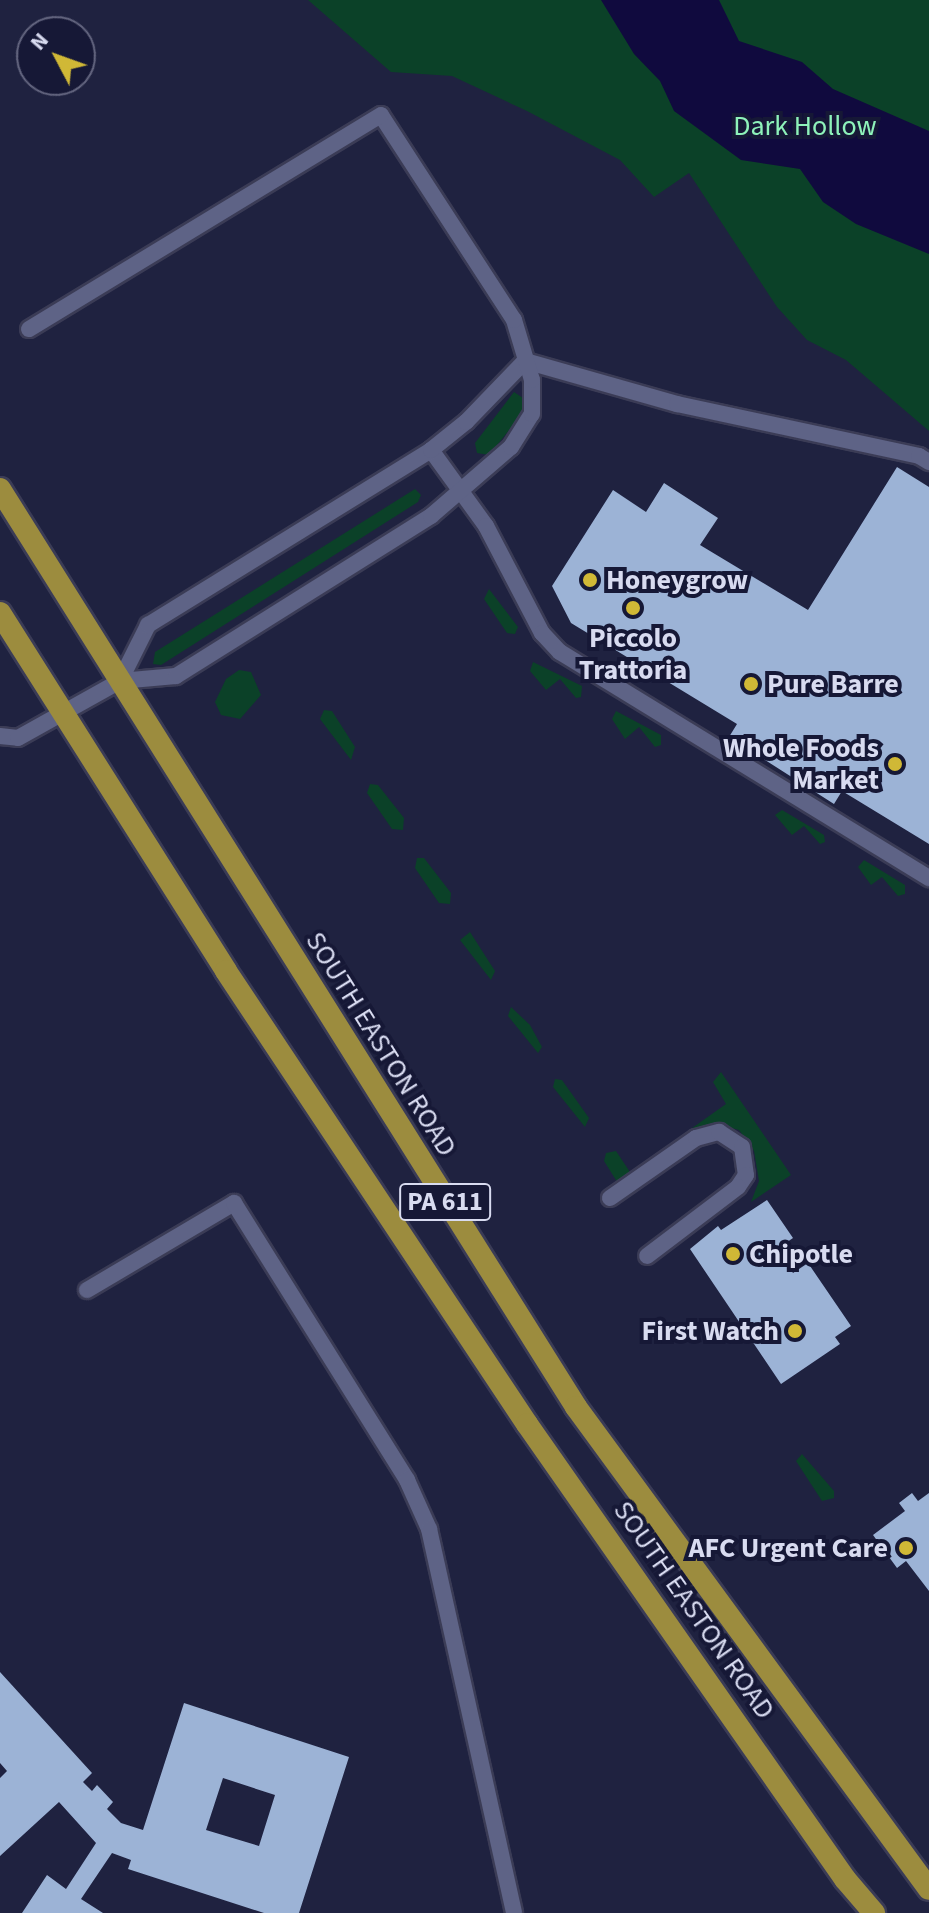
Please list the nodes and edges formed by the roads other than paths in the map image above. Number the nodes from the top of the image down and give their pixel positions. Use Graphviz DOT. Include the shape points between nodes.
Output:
graph roads {
  1 [pos="29,329"];
  2 [pos="525,361"];
  3 [pos="431,450"];
  4 [pos="929,462"];
  5 [pos="0,489"];
  6 [pos="461,492"];
  7 [pos="0,613"];
  8 [pos="120,681"];
  9 [pos="65,714"];
  10 [pos="0,736"];
  11 [pos="929,878"];
  12 [pos="610,1198"];
  13 [pos="647,1256"];
  14 [pos="87,1290"];
  15 [pos="929,1889"];
  16 [pos="514,1913"];
  17 [pos="874,1913"];
  1 -- 2 [label="lane" via="381,115 492,278 514,320"];
  2 -- 3 [label="lane"];
  2 -- 4 [label="lane" via="677,404"];
  2 -- 6 [label="lane" via="532,380 532,414 511,447"];
  3 -- 6 [label="lane"];
  3 -- 8 [label="lane" via="148,625"];
  5 -- 8 [label="highway, SOUTH EASTON ROAD / PA 611"];
  6 -- 8 [label="lane" via="176,676"];
  6 -- 11 [label="lane" via="486,526 542,633 560,652"];
  7 -- 9 [label="highway, SOUTH EASTON ROAD / PA 611"];
  8 -- 9 [label="lane"];
  8 -- 15 [label="highway, SOUTH EASTON ROAD / PA 611" via="576,1407"];
  9 -- 10 [label="lane" via="18,738"];
  9 -- 17 [label="highway, SOUTH EASTON ROAD / PA 611" via="226,971 527,1424"];
  12 -- 13 [label="lane" via="696,1138 719,1132 742,1147 746,1175 738,1187"];
  14 -- 16 [label="lane" via="234,1203 407,1480 429,1529"];
}
